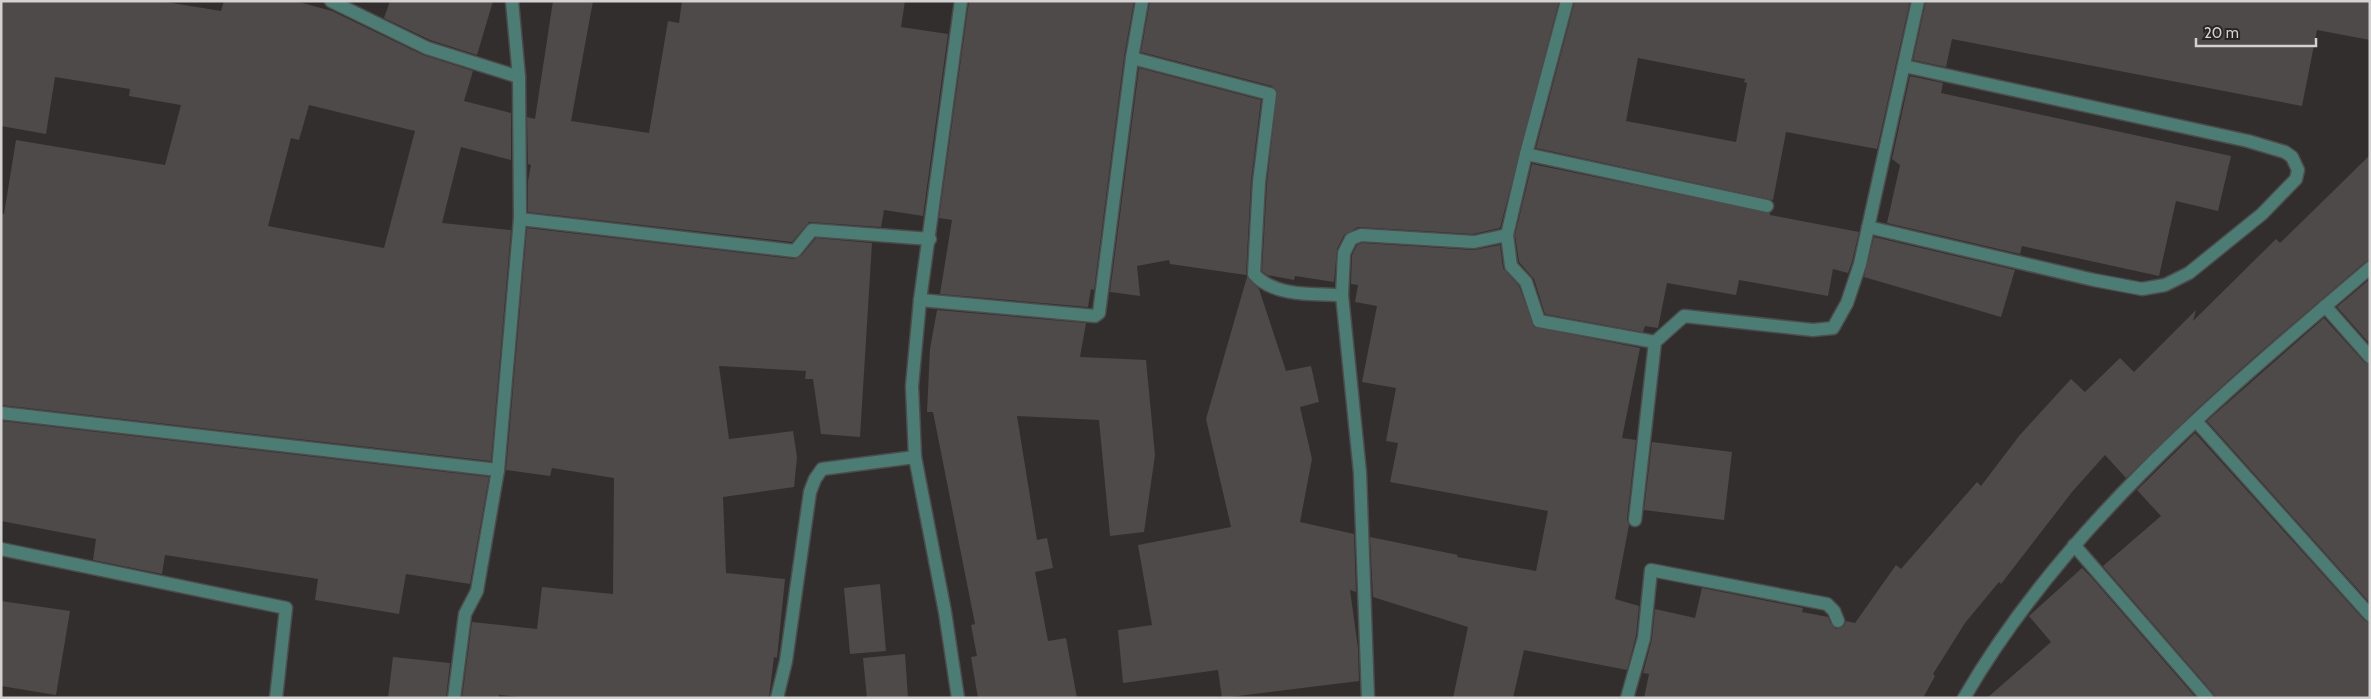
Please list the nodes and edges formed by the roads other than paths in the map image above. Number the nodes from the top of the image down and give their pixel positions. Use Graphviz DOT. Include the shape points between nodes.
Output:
graph roads {
  1 [pos="331,1"];
  2 [pos="512,1"];
  3 [pos="961,1"];
  4 [pos="1142,1"];
  5 [pos="1567,1"];
  6 [pos="1918,1"];
  7 [pos="1132,58"];
  8 [pos="1904,66"];
  9 [pos="519,77"];
  10 [pos="1526,154"];
  11 [pos="1767,206"];
  12 [pos="520,219"];
  13 [pos="1868,227"];
  14 [pos="1507,234"];
  15 [pos="930,239"];
  16 [pos="2370,268"];
  17 [pos="1342,295"];
  18 [pos="920,300"];
  19 [pos="2325,306"];
  20 [pos="1655,342"];
  21 [pos="2370,357"];
  22 [pos="1,413"];
  23 [pos="2196,421"];
  24 [pos="915,457"];
  25 [pos="498,470"];
  26 [pos="1635,520"];
  27 [pos="2074,546"];
  28 [pos="1,549"];
  29 [pos="2370,615"];
  30 [pos="1838,621"];
  31 [pos="1966,697"];
  32 [pos="276,698"];
  33 [pos="454,698"];
  34 [pos="777,698"];
  35 [pos="958,698"];
  36 [pos="1368,698"];
  37 [pos="1627,698"];
  38 [pos="2207,698"];
  1 -- 9 [label="street" via="427,48"];
  2 -- 9 [label="street"];
  3 -- 15 [label="street"];
  4 -- 7 [label="street"];
  5 -- 10 [label="street"];
  6 -- 8 [label="street"];
  7 -- 17 [label="street" via="1270,94 1259,182 1254,274 1262,282 1298,294"];
  7 -- 18 [label="street" via="1099,313 1095,316"];
  8 -- 13 [label="street"];
  8 -- 13 [label="street" via="2248,141 2292,157 2298,170 2296,179 2262,214 2189,273 2165,285 2142,290"];
  9 -- 12 [label="street"];
  10 -- 11 [label="street"];
  10 -- 14 [label="street"];
  12 -- 15 [label="street" via="794,251 812,230"];
  12 -- 25 [label="street"];
  13 -- 20 [label="street" via="1854,287 1833,328 1813,330 1684,316"];
  14 -- 17 [label="street" via="1474,242 1360,235 1351,239 1344,252"];
  14 -- 20 [label="street" via="1511,266 1526,282 1539,321"];
  15 -- 18 [label="street"];
  16 -- 19 [label="street"];
  17 -- 36 [label="street" via="1360,473"];
  18 -- 24 [label="street" via="912,386"];
  19 -- 21 [label="street"];
  19 -- 23 [label="street"];
  20 -- 26 [label="street"];
  22 -- 25 [label="street"];
  23 -- 27 [label="street"];
  23 -- 29 [label="street"];
  24 -- 34 [label="street" via="822,469 815,479 810,492 786,661"];
  24 -- 35 [label="street"];
  25 -- 33 [label="street" via="477,591 465,614"];
  27 -- 31 [label="street" via="2023,606"];
  27 -- 38 [label="street"];
  28 -- 32 [label="street" via="286,608"];
  30 -- 37 [label="street" via="1827,604 1651,570 1644,638"];
}
